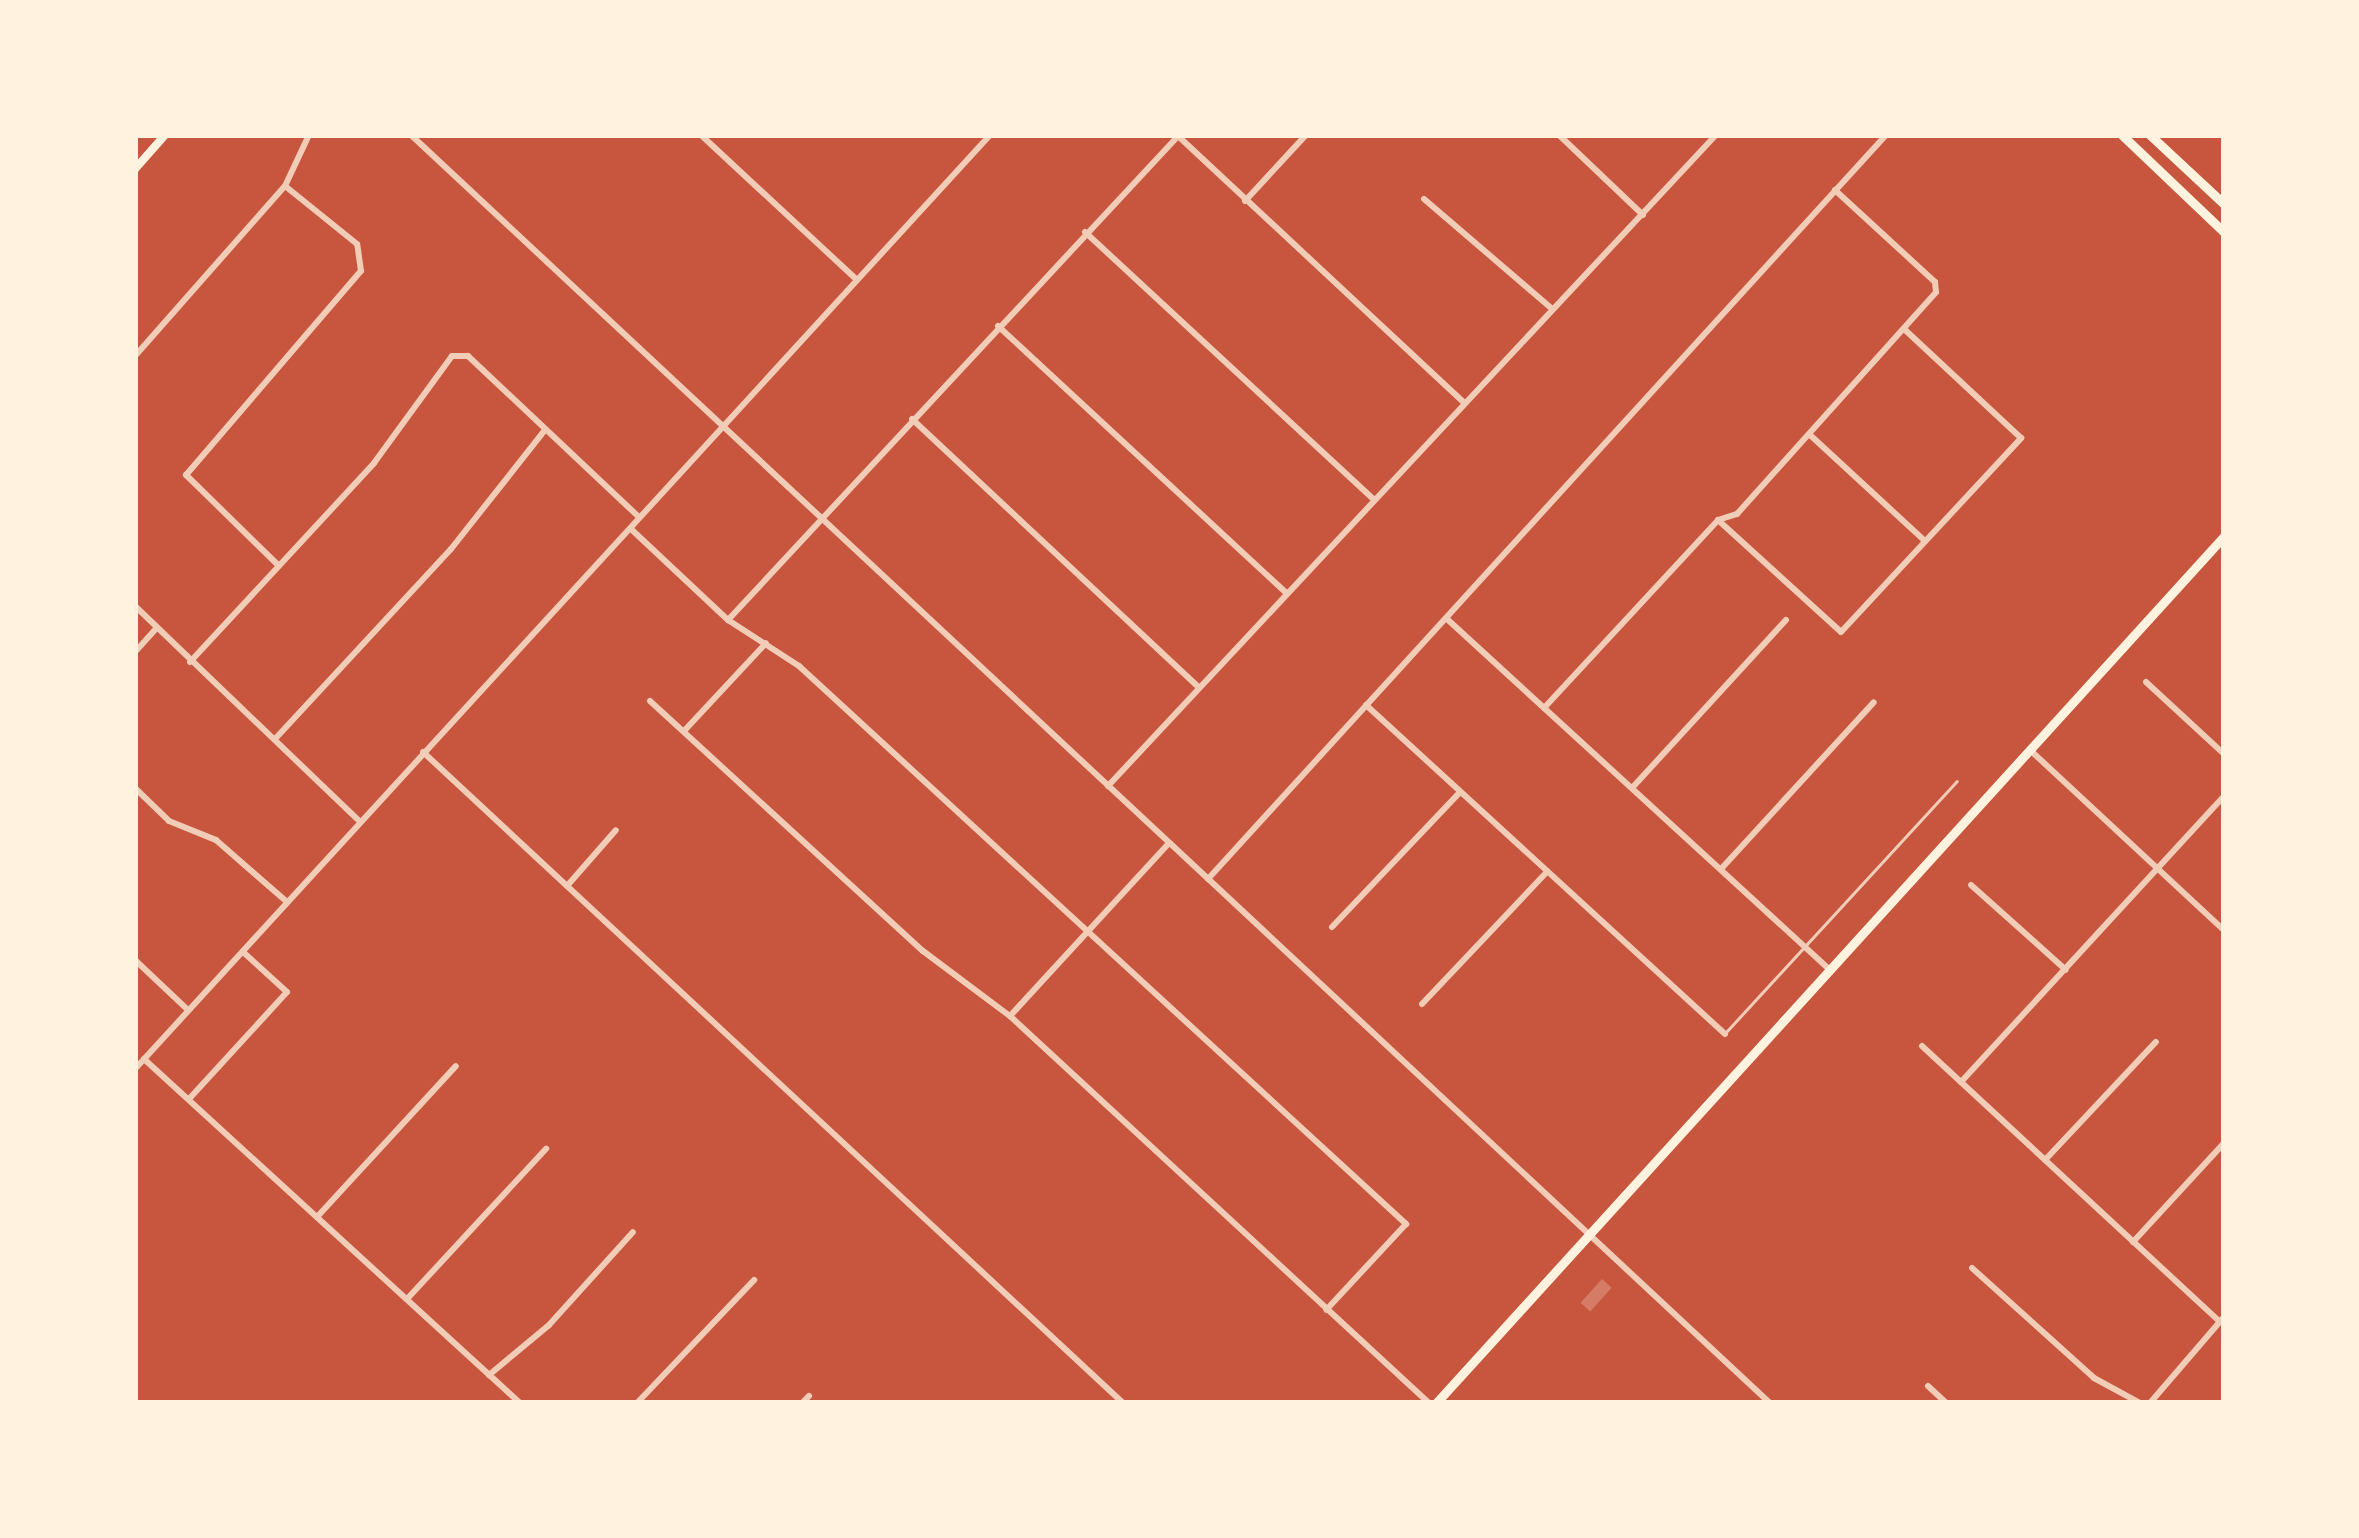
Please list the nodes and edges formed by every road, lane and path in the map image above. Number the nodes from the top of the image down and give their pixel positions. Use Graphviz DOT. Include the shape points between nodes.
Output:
graph roads {
  1 [pos="165,135"];
  2 [pos="309,135"];
  3 [pos="411,135"];
  4 [pos="700,135"];
  5 [pos="990,135"];
  6 [pos="1306,135"];
  7 [pos="1558,135"];
  8 [pos="1716,135"];
  9 [pos="1886,135"];
  10 [pos="2122,135"];
  11 [pos="2150,135"];
  12 [pos="1178,136"];
  13 [pos="135,169"];
  14 [pos="285,186"];
  15 [pos="1835,190"];
  16 [pos="1424,199"];
  17 [pos="1245,201"];
  18 [pos="2224,204"];
  19 [pos="1642,215"];
  20 [pos="1085,232"];
  21 [pos="2224,232"];
  22 [pos="856,279"];
  23 [pos="1551,308"];
  24 [pos="998,326"];
  25 [pos="1905,330"];
  26 [pos="135,356"];
  27 [pos="1464,403"];
  28 [pos="912,419"];
  29 [pos="722,427"];
  30 [pos="545,430"];
  31 [pos="1809,434"];
  32 [pos="1374,500"];
  33 [pos="640,518"];
  34 [pos="820,519"];
  35 [pos="1718,520"];
  36 [pos="631,529"];
  37 [pos="2224,536"];
  38 [pos="1925,542"];
  39 [pos="279,566"];
  40 [pos="1287,594"];
  41 [pos="135,606"];
  42 [pos="1447,619"];
  43 [pos="728,620"];
  44 [pos="1786,620"];
  45 [pos="156,629"];
  46 [pos="766,643"];
  47 [pos="135,652"];
  48 [pos="190,662"];
  49 [pos="2146,682"];
  50 [pos="1199,688"];
  51 [pos="650,701"];
  52 [pos="1874,702"];
  53 [pos="1366,705"];
  54 [pos="1544,709"];
  55 [pos="684,730"];
  56 [pos="275,739"];
  57 [pos="2030,750"];
  58 [pos="423,752"];
  59 [pos="2224,754"];
  60 [pos="1957,781"];
  61 [pos="1108,786"];
  62 [pos="135,788"];
  63 [pos="1631,788"];
  64 [pos="1460,792"];
  65 [pos="2224,796"];
  66 [pos="360,822"];
  67 [pos="616,830"];
  68 [pos="1169,843"];
  69 [pos="1720,869"];
  70 [pos="2159,869"];
  71 [pos="1547,872"];
  72 [pos="1208,879"];
  73 [pos="1971,885"];
  74 [pos="567,886"];
  75 [pos="287,902"];
  76 [pos="1332,927"];
  77 [pos="1091,928"];
  78 [pos="2224,930"];
  79 [pos="1805,947"];
  80 [pos="243,952"];
  81 [pos="135,960"];
  82 [pos="1830,970"];
  83 [pos="2066,970"];
  84 [pos="1422,1004"];
  85 [pos="188,1010"];
  86 [pos="1010,1016"];
  87 [pos="1725,1034"];
  88 [pos="2156,1042"];
  89 [pos="1922,1046"];
  90 [pos="144,1059"];
  91 [pos="456,1066"];
  92 [pos="135,1069"];
  93 [pos="1961,1082"];
  94 [pos="188,1099"];
  95 [pos="2224,1143"];
  96 [pos="546,1149"];
  97 [pos="2045,1160"];
  98 [pos="317,1217"];
  99 [pos="633,1232"];
  100 [pos="1590,1234"];
  101 [pos="2134,1242"];
  102 [pos="1972,1268"];
  103 [pos="754,1280"];
  104 [pos="407,1299"];
  105 [pos="1326,1310"];
  106 [pos="2222,1319"];
  107 [pos="488,1375"];
  108 [pos="1928,1386"];
  109 [pos="520,1403"];
  110 [pos="638,1403"];
  111 [pos="1123,1403"];
  112 [pos="1433,1403"];
  113 [pos="1770,1403"];
  114 [pos="1946,1403"];
  115 [pos="2140,1403"];
  116 [pos="2150,1403"];
  1 -- 13 [label="main road"];
  2 -- 14 [label="street"];
  3 -- 29 [label="street"];
  4 -- 22 [label="street"];
  5 -- 22 [label="street"];
  6 -- 17 [label="street"];
  7 -- 19 [label="street"];
  8 -- 19 [label="street"];
  9 -- 15 [label="street"];
  10 -- 21 [label="main road"];
  11 -- 18 [label="main road"];
  12 -- 17 [label="street"];
  12 -- 20 [label="street"];
  14 -- 26 [label="street"];
  14 -- 39 [label="street" via="357,244 362,271 186,475"];
  15 -- 25 [label="street" via="1935,282 1936,292"];
  15 -- 42 [label="street"];
  16 -- 23 [label="street"];
  17 -- 27 [label="street"];
  19 -- 23 [label="street"];
  20 -- 24 [label="street"];
  20 -- 32 [label="street"];
  22 -- 29 [label="street"];
  23 -- 27 [label="street"];
  24 -- 28 [label="street"];
  24 -- 40 [label="street"];
  25 -- 31 [label="street"];
  25 -- 38 [label="street" via="2021,437"];
  27 -- 32 [label="street"];
  28 -- 34 [label="street"];
  28 -- 50 [label="street"];
  29 -- 33 [label="street"];
  29 -- 34 [label="street"];
  30 -- 33 [label="street"];
  30 -- 39 [label="street" via="460,353"];
  30 -- 56 [label="street" via="451,549"];
  31 -- 35 [label="street" via="1737,514"];
  31 -- 38 [label="street"];
  32 -- 40 [label="street"];
  33 -- 36 [label="street"];
  34 -- 43 [label="street"];
  34 -- 61 [label="street"];
  35 -- 38 [label="street" via="1841,632"];
  35 -- 54 [label="street"];
  36 -- 43 [label="street"];
  36 -- 58 [label="street"];
  37 -- 57 [label="main road"];
  39 -- 48 [label="street"];
  40 -- 50 [label="street"];
  41 -- 45 [label="street"];
  42 -- 53 [label="street"];
  42 -- 54 [label="street"];
  43 -- 46 [label="street"];
  44 -- 63 [label="street"];
  45 -- 47 [label="street"];
  45 -- 48 [label="street"];
  46 -- 55 [label="street"];
  46 -- 77 [label="street"];
  48 -- 56 [label="street"];
  49 -- 59 [label="street"];
  50 -- 61 [label="street"];
  51 -- 55 [label="street"];
  52 -- 69 [label="street"];
  53 -- 64 [label="street"];
  53 -- 72 [label="street"];
  54 -- 63 [label="street"];
  55 -- 86 [label="street" via="922,951"];
  56 -- 66 [label="street"];
  57 -- 70 [label="street"];
  57 -- 82 [label="main road"];
  58 -- 66 [label="street"];
  58 -- 74 [label="street"];
  60 -- 79 [label="lane"];
  61 -- 68 [label="street"];
  62 -- 75 [label="street" via="170,821 216,840"];
  63 -- 69 [label="street"];
  64 -- 71 [label="street"];
  64 -- 76 [label="street"];
  65 -- 70 [label="street"];
  66 -- 75 [label="street"];
  67 -- 74 [label="street"];
  68 -- 72 [label="street"];
  68 -- 77 [label="street"];
  69 -- 79 [label="street"];
  70 -- 78 [label="street"];
  70 -- 83 [label="street"];
  71 -- 84 [label="street"];
  71 -- 87 [label="street"];
  72 -- 100 [label="street"];
  73 -- 83 [label="street"];
  74 -- 111 [label="street"];
  75 -- 80 [label="street"];
  77 -- 86 [label="street"];
  77 -- 105 [label="street" via="1406,1224"];
  79 -- 82 [label="street"];
  79 -- 87 [label="lane"];
  80 -- 85 [label="street"];
  80 -- 94 [label="street" via="287,992"];
  81 -- 85 [label="street"];
  82 -- 100 [label="main road"];
  83 -- 93 [label="street"];
  85 -- 90 [label="street"];
  86 -- 105 [label="street"];
  88 -- 97 [label="street"];
  89 -- 93 [label="street"];
  90 -- 92 [label="street"];
  90 -- 94 [label="street"];
  91 -- 98 [label="street"];
  93 -- 97 [label="street"];
  94 -- 98 [label="street"];
  95 -- 101 [label="street"];
  96 -- 104 [label="street"];
  97 -- 101 [label="street"];
  98 -- 104 [label="street"];
  99 -- 107 [label="street" via="549,1325"];
  100 -- 112 [label="main road"];
  100 -- 113 [label="street"];
  101 -- 106 [label="street"];
  102 -- 115 [label="street" via="2094,1378"];
  103 -- 110 [label="street"];
  104 -- 107 [label="street"];
  105 -- 112 [label="street"];
  106 -- 116 [label="street"];
  107 -- 109 [label="street"];
  108 -- 114 [label="street"];
}
